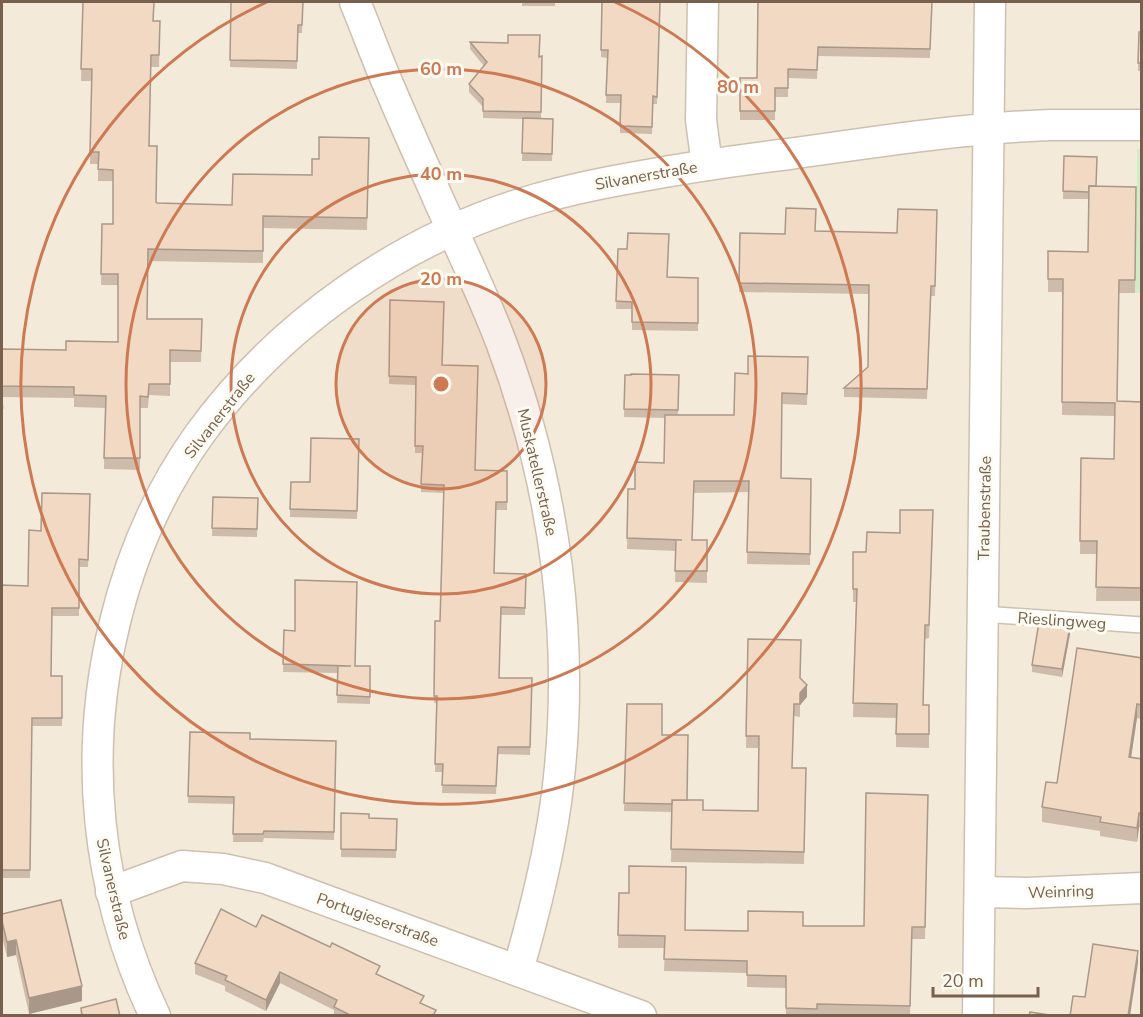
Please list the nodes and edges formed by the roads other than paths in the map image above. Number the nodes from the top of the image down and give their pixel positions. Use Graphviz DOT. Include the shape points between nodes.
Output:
graph roads {
  1 [pos="355,2"];
  2 [pos="704,2"];
  3 [pos="990,2"];
  4 [pos="1142,125"];
  5 [pos="988,130"];
  6 [pos="707,165"];
  7 [pos="453,230"];
  8 [pos="983,614"];
  9 [pos="1142,625"];
  10 [pos="1142,888"];
  11 [pos="111,892"];
  12 [pos="980,892"];
  13 [pos="518,970"];
  14 [pos="155,1016"];
  15 [pos="641,1016"];
  16 [pos="978,1016"];
  1 -- 7 [label="street, Muskatellerstraße"];
  2 -- 6 [label="street, Silvanerstraße" via="701,120"];
  3 -- 5 [label="street, Traubenstraße"];
  4 -- 5 [label="street, Silvanerstraße"];
  5 -- 6 [label="street, Silvanerstraße"];
  5 -- 8 [label="street, Traubenstraße"];
  6 -- 7 [label="street, Silvanerstraße" via="535,199"];
  7 -- 11 [label="street, Silvanerstraße" via="370,275 297,330 230,396 168,484 121,595 100,703 97,774"];
  7 -- 13 [label="street, Muskatellerstraße" via="520,396 549,510 558,568 564,685 558,790 536,906"];
  8 -- 9 [label="lane, Rieslingweg"];
  8 -- 12 [label="street, Traubenstraße"];
  10 -- 12 [label="street, Weinring"];
  11 -- 13 [label="street, Portugieserstraße" via="182,866 223,869 265,878"];
  11 -- 14 [label="street, Silvanerstraße" via="125,941"];
  12 -- 16 [label="street, Traubenstraße"];
  13 -- 15 [label="street, Portugieserstraße"];
}
